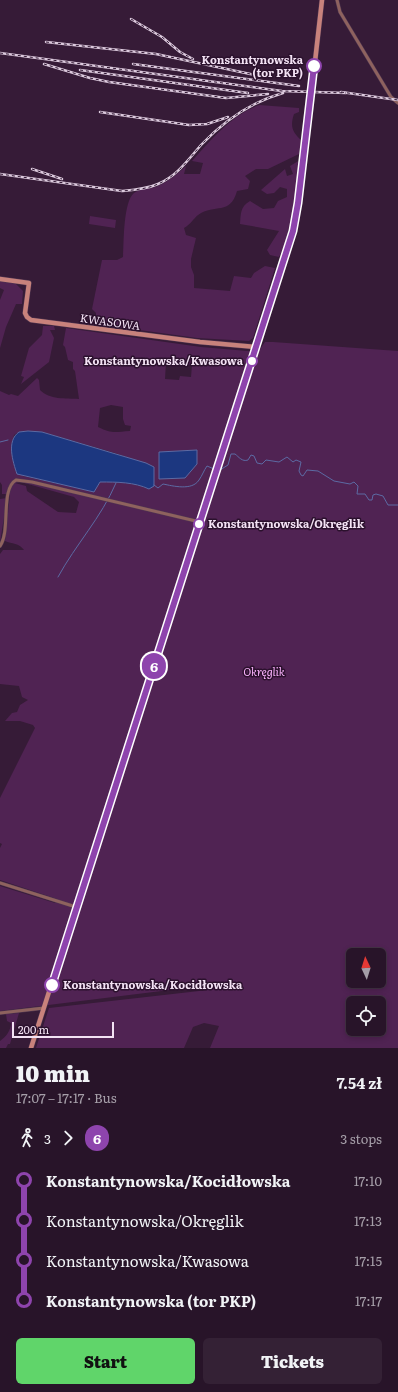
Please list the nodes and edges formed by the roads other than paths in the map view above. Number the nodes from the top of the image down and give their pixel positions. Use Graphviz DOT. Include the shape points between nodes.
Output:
graph roads {
  1 [pos="322,0"];
  2 [pos="337,0"];
  3 [pos="398,103"];
  4 [pos="0,279"];
  5 [pos="256,347"];
  6 [pos="200,522"];
  7 [pos="0,546"];
  8 [pos="0,883"];
  9 [pos="77,908"];
  10 [pos="45,1008"];
  11 [pos="0,1013"];
  12 [pos="32,1048"];
  1 -- 5 [label="main road" via="297,215"];
  2 -- 3 [label="street" via="340,12 391,97"];
  4 -- 5 [label="main road, KWASOWA" via="29,283 25,313 31,320"];
  5 -- 6 [label="main road"];
  6 -- 7 [label="street" via="16,480 9,490 4,538"];
  6 -- 9 [label="main road"];
  8 -- 9 [label="street"];
  9 -- 10 [label="main road"];
  10 -- 11 [label="street"];
  10 -- 12 [label="main road"];
}
